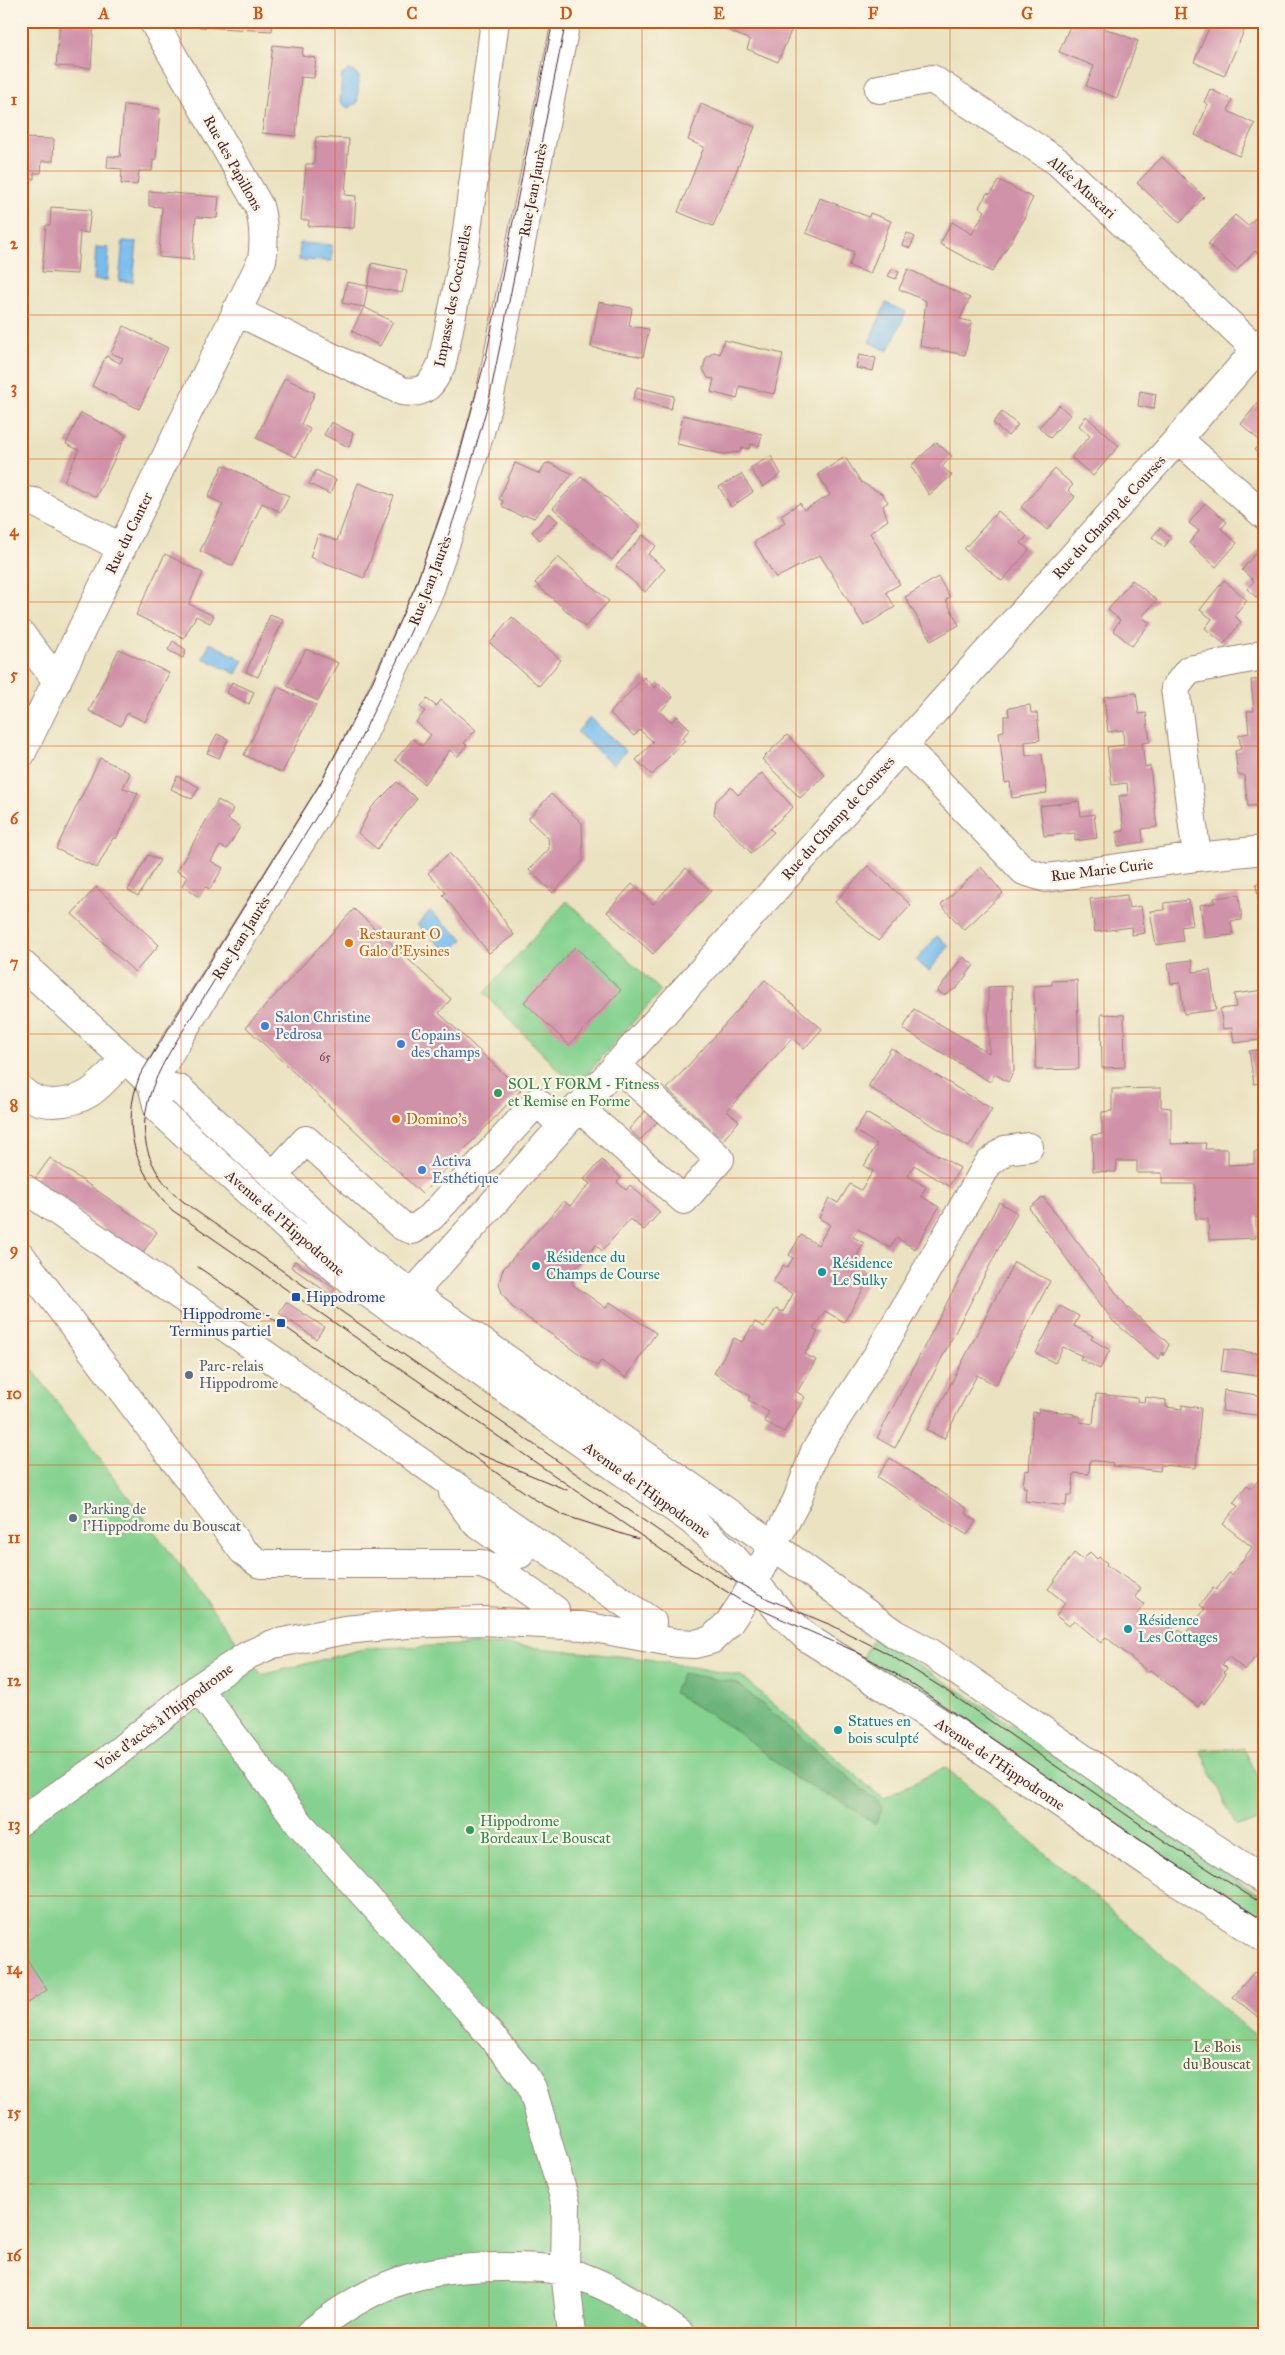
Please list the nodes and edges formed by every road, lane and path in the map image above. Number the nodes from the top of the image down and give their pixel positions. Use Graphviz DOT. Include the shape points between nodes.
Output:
graph roads {
  1 [pos="153,21"];
  2 [pos="495,21"];
  3 [pos="566,21"];
  4 [pos="880,89"];
  5 [pos="236,311"];
  6 [pos="1260,345"];
  7 [pos="1178,439"];
  8 [pos="21,500"];
  9 [pos="1264,515"];
  10 [pos="122,548"];
  11 [pos="21,634"];
  12 [pos="1264,653"];
  13 [pos="57,680"];
  14 [pos="904,745"];
  15 [pos="21,754"];
  16 [pos="1264,850"];
  17 [pos="1198,857"];
  18 [pos="21,964"];
  19 [pos="124,1059"];
  20 [pos="616,1065"];
  21 [pos="152,1084"];
  22 [pos="21,1090"];
  23 [pos="570,1116"];
  24 [pos="1030,1148"];
  25 [pos="273,1176"];
  26 [pos="21,1186"];
  27 [pos="320,1255"];
  28 [pos="21,1256"];
  29 [pos="412,1294"];
  30 [pos="423,1333"];
  31 [pos="438,1473"];
  32 [pos="476,1523"];
  33 [pos="772,1545"];
  34 [pos="450,1564"];
  35 [pos="754,1582"];
  36 [pos="555,1624"];
  37 [pos="608,1631"];
  38 [pos="649,1638"];
  39 [pos="198,1688"];
  40 [pos="21,1821"];
  41 [pos="1264,1880"];
  42 [pos="1264,1938"];
  43 [pos="565,2271"];
  44 [pos="309,2334"];
  45 [pos="572,2334"];
  46 [pos="680,2334"];
  1 -- 5 [label="street, Rue des Papillons" via="259,206 265,228 262,260"];
  2 -- 5 [label="street, Impasse des Coccinelles" via="463,260 442,363 435,378 423,390 413,393 402,391"];
  3 -- 21 [label="street, Rue Jean Jaurès" via="491,391 463,492 429,592 361,738 333,790"];
  4 -- 6 [label="street, Allée Muscari" via="932,78 1058,162"];
  5 -- 10 [label="street, Rue du Canter"];
  6 -- 7 [label="street, Rue du Champ de Courses"];
  7 -- 9 [label="street"];
  7 -- 14 [label="street, Rue du Champ de Courses"];
  8 -- 10 [label="street" via="34,502"];
  10 -- 13 [label="street, Rue du Canter"];
  11 -- 13 [label="street"];
  12 -- 17 [label="street" via="1258,657 1189,670 1175,688"];
  13 -- 15 [label="street, Rue du Canter"];
  14 -- 17 [label="street, Rue Marie Curie" via="1024,872 1046,878"];
  14 -- 20 [label="street, Rue du Champ de Courses"];
  16 -- 17 [label="street, Rue Marie Curie"];
  18 -- 19 [label="street"];
  19 -- 21 [label="street"];
  19 -- 22 [label="street" via="90,1094 74,1101 50,1103 36,1100"];
  20 -- 23 [label="street, Rue du Champ de Courses"];
  20 -- 23 [label="street" via="720,1159 684,1200"];
  21 -- 25 [label="street, Avenue de l'Hippodrome" via="179,1088"];
  21 -- 27 [label="street, Avenue de l'Hippodrome" via="158,1109"];
  23 -- 25 [label="street" via="537,1102 431,1217 413,1230 402,1226 306,1140"];
  23 -- 29 [label="street, Rue du Champ de Courses"];
  24 -- 33 [label="street, Voie d'accès à l'hippodrome" via="1005,1150 988,1164 877,1356 815,1451 797,1500"];
  25 -- 29 [label="street, Avenue de l'Hippodrome" via="367,1262"];
  26 -- 31 [label="street"];
  27 -- 29 [label="street" via="397,1298 404,1299"];
  27 -- 30 [label="street, Avenue de l'Hippodrome"];
  28 -- 34 [label="street" via="252,1560 260,1564"];
  29 -- 30 [label="street" via="412,1306"];
  29 -- 33 [label="street, Avenue de l'Hippodrome"];
  30 -- 35 [label="street, Avenue de l'Hippodrome" via="667,1501 714,1538"];
  31 -- 32 [label="street"];
  31 -- 38 [label="street" via="652,1622"];
  32 -- 34 [label="street"];
  32 -- 37 [label="street" via="610,1617"];
  33 -- 35 [label="street, Voie d'accès à l'hippodrome"];
  33 -- 41 [label="street, Avenue de l'Hippodrome" via="895,1634 931,1653"];
  34 -- 36 [label="street" via="481,1564 502,1572 555,1610"];
  35 -- 38 [label="street, Voie d'accès à l'hippodrome" via="729,1623 711,1640 695,1644"];
  35 -- 42 [label="street, Avenue de l'Hippodrome" via="806,1637 977,1746"];
  36 -- 37 [label="street, Voie d'accès à l'hippodrome"];
  36 -- 39 [label="street, Voie d'accès à l'hippodrome" via="407,1624 310,1635 255,1651"];
  37 -- 38 [label="street, Voie d'accès à l'hippodrome"];
  39 -- 40 [label="street, Voie d'accès à l'hippodrome" via="99,1767"];
  39 -- 43 [label="street" via="300,1824 524,2075 532,2088 566,2204"];
  43 -- 44 [label="street" via="476,2267 409,2276 338,2311"];
  43 -- 45 [label="street"];
  43 -- 46 [label="street" via="619,2294"];
}
